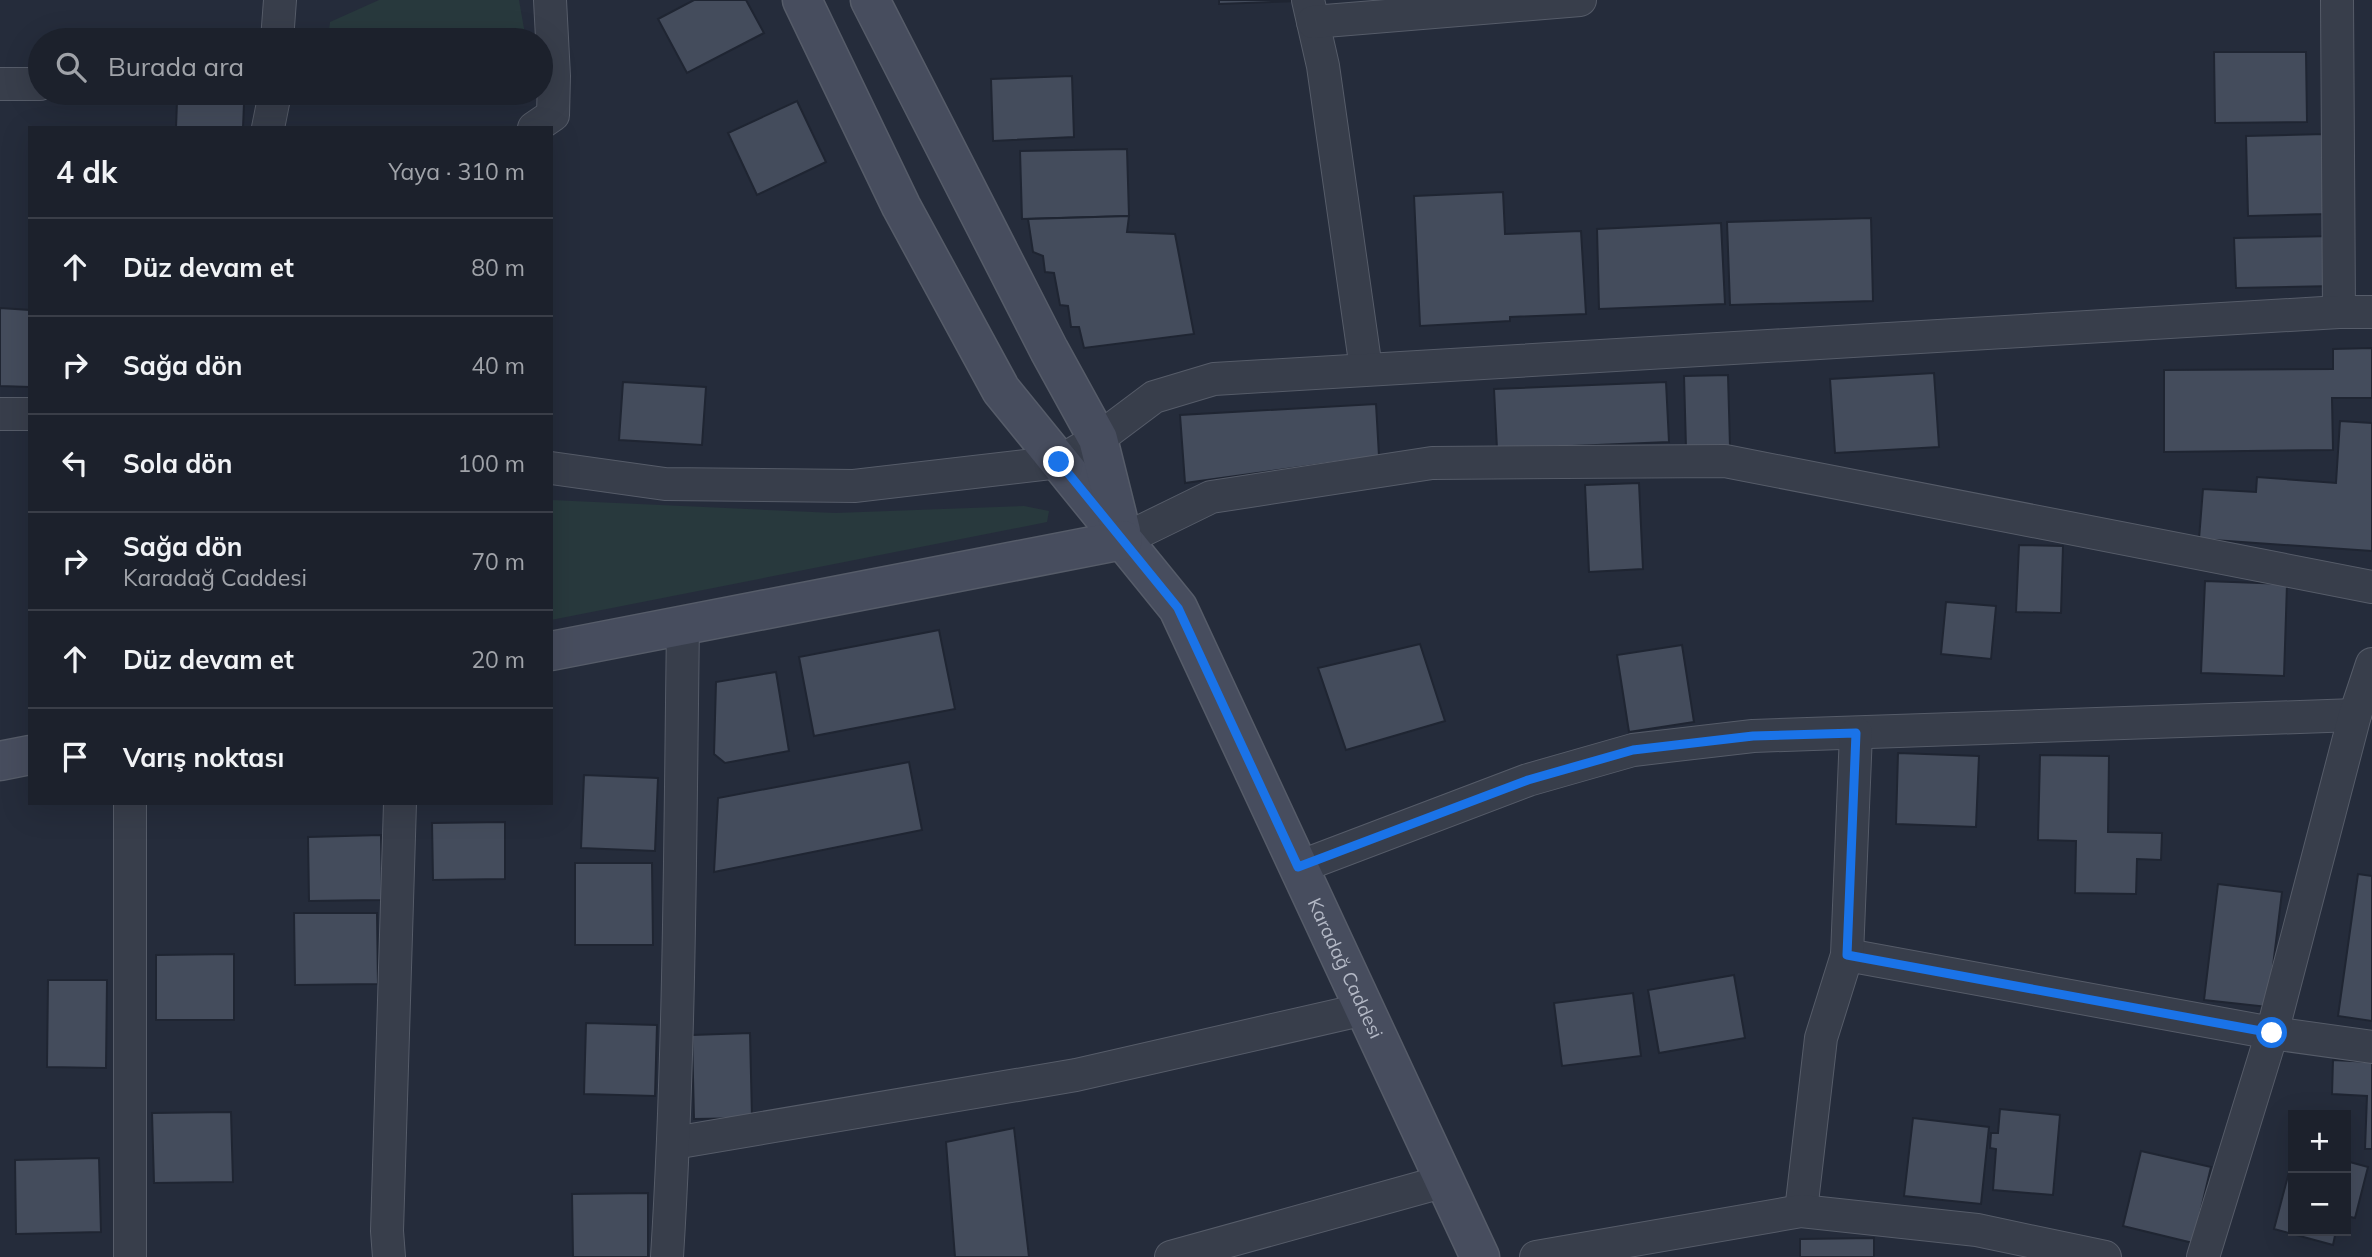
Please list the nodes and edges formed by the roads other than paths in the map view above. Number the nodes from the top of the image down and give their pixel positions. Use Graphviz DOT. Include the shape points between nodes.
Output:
graph roads {
  1 [pos="280,0"];
  2 [pos="550,0"];
  3 [pos="802,0"];
  4 [pos="870,0"];
  5 [pos="1580,0"];
  6 [pos="2337,0"];
  7 [pos="1311,11"];
  8 [pos="278,28"];
  9 [pos="551,28"];
  10 [pos="553,57"];
  11 [pos="0,84"];
  12 [pos="28,84"];
  13 [pos="273,105"];
  14 [pos="268,126"];
  15 [pos="537,126"];
  16 [pos="2339,312"];
  17 [pos="2372,312"];
  18 [pos="1366,369"];
  19 [pos="0,414"];
  20 [pos="28,414"];
  21 [pos="1098,439"];
  22 [pos="1059,462"];
  23 [pos="553,468"];
  24 [pos="1123,540"];
  25 [pos="2372,587"];
  26 [pos="683,626"];
  27 [pos="553,652"];
  28 [pos="2372,664"];
  29 [pos="2355,715"];
  30 [pos="1856,733"];
  31 [pos="28,755"];
  32 [pos="0,761"];
  33 [pos="130,805"];
  34 [pos="400,805"];
  35 [pos="1298,867"];
  36 [pos="1847,955"];
  37 [pos="1365,1009"];
  38 [pos="2272,1033"];
  39 [pos="2372,1046"];
  40 [pos="674,1143"];
  41 [pos="1445,1181"];
  42 [pos="1801,1212"];
  43 [pos="130,1257"];
  44 [pos="389,1257"];
  45 [pos="667,1257"];
  46 [pos="1171,1257"];
  47 [pos="1480,1257"];
  48 [pos="1536,1257"];
  49 [pos="2105,1257"];
  50 [pos="2203,1257"];
  1 -- 8 [label="street"];
  2 -- 9 [label="street"];
  3 -- 22 [label="street, Karadağ Caddesi" via="901,206 1001,390"];
  4 -- 21 [label="street"];
  5 -- 7 [label="street"];
  6 -- 16 [label="street"];
  7 -- 18 [label="street" via="1323,66"];
  10 -- 15 [label="street" via="553,115"];
  11 -- 12 [label="street"];
  13 -- 14 [label="street"];
  16 -- 17 [label="street"];
  16 -- 18 [label="street"];
  18 -- 21 [label="street" via="1214,379 1154,397"];
  19 -- 20 [label="street"];
  21 -- 22 [label="street"];
  21 -- 24 [label="street"];
  22 -- 23 [label="street" via="854,486 665,484"];
  22 -- 24 [label="street, Karadağ Caddesi"];
  24 -- 25 [label="street" via="1211,497 1432,463 1725,461"];
  24 -- 26 [label="street"];
  24 -- 35 [label="street, Karadağ Caddesi" via="1178,608"];
  26 -- 27 [label="street"];
  26 -- 40 [label="street"];
  28 -- 29 [label="street"];
  29 -- 30 [label="street"];
  29 -- 38 [label="street"];
  30 -- 35 [label="street" via="1753,736 1633,750 1528,780"];
  30 -- 36 [label="street"];
  31 -- 32 [label="street"];
  33 -- 43 [label="street"];
  34 -- 44 [label="street"];
  35 -- 37 [label="street, Karadağ Caddesi"];
  36 -- 38 [label="street"];
  36 -- 42 [label="street" via="1821,1038"];
  37 -- 40 [label="street" via="1076,1075"];
  37 -- 41 [label="street, Karadağ Caddesi"];
  38 -- 39 [label="street"];
  38 -- 50 [label="street"];
  40 -- 45 [label="street"];
  41 -- 46 [label="street"];
  41 -- 47 [label="street, Karadağ Caddesi"];
  42 -- 48 [label="street"];
  42 -- 49 [label="street" via="1977,1230"];
}
